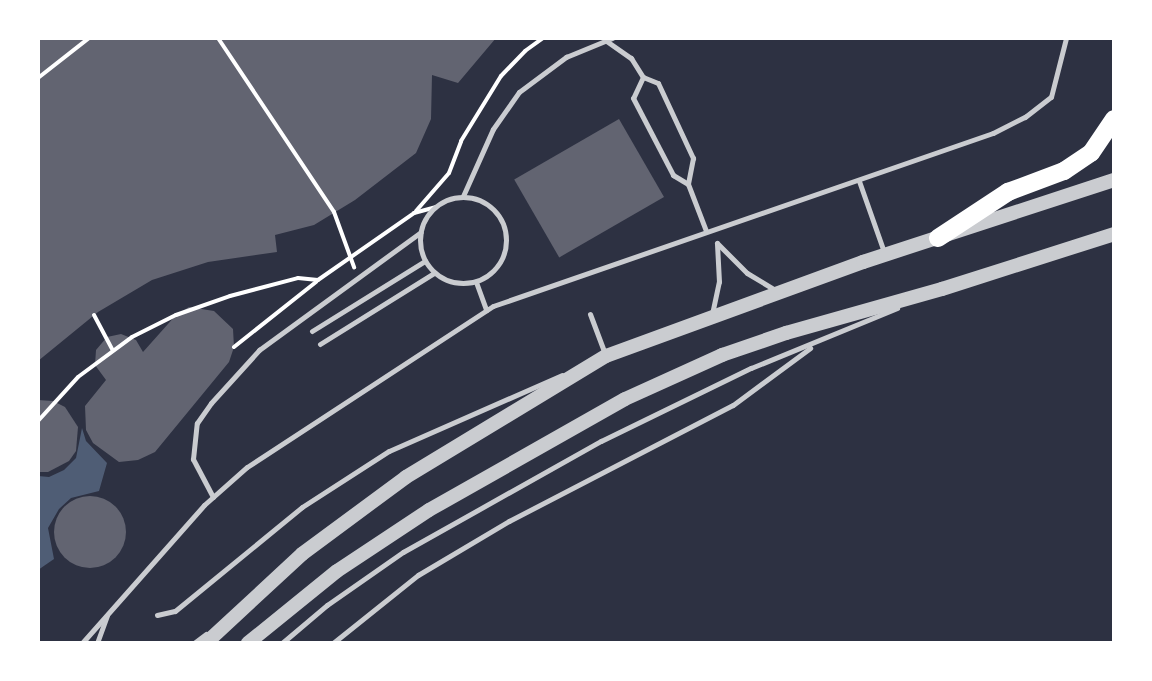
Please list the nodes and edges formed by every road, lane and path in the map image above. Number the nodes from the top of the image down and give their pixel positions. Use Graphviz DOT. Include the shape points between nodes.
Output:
graph roads {
  1 [pos="89,38"];
  2 [pos="218,38"];
  3 [pos="543,38"];
  4 [pos="1066,38"];
  5 [pos="608,39"];
  6 [pos="643,77"];
  7 [pos="38,78"];
  8 [pos="1114,119"];
  9 [pos="1114,180"];
  10 [pos="859,181"];
  11 [pos="688,184"];
  12 [pos="463,197"];
  13 [pos="436,207"];
  14 [pos="414,213"];
  15 [pos="706,231"];
  16 [pos="421,232"];
  17 [pos="1114,234"];
  18 [pos="938,238"];
  19 [pos="885,255"];
  20 [pos="351,258"];
  21 [pos="425,261"];
  22 [pos="434,273"];
  23 [pos="357,277"];
  24 [pos="318,280"];
  25 [pos="476,282"];
  26 [pos="942,289"];
  27 [pos="778,292"];
  28 [pos="486,310"];
  29 [pos="590,314"];
  30 [pos="94,315"];
  31 [pos="711,315"];
  32 [pos="312,331"];
  33 [pos="817,343"];
  34 [pos="320,344"];
  35 [pos="234,347"];
  36 [pos="113,350"];
  37 [pos="606,356"];
  38 [pos="38,421"];
  39 [pos="213,497"];
  40 [pos="111,608"];
  41 [pos="239,609"];
  42 [pos="157,615"];
  43 [pos="82,643"];
  44 [pos="97,643"];
  45 [pos="194,643"];
  46 [pos="206,643"];
  47 [pos="248,643"];
  48 [pos="282,643"];
  49 [pos="333,643"];
  1 -- 7 [label="path"];
  2 -- 20 [label="path" via="334,212"];
  3 -- 14 [label="path" via="501,76 461,141 449,173"];
  4 -- 10 [label="lane" via="1051,97 1025,117"];
  5 -- 6 [label="lane" via="631,58"];
  5 -- 12 [label="lane" via="566,57 519,92 493,129"];
  6 -- 11 [label="lane" via="658,83 693,158"];
  6 -- 11 [label="lane" via="633,98 673,175"];
  8 -- 18 [label="main road" via="1091,153 1064,171 1008,192"];
  9 -- 18 [label="street"];
  10 -- 15 [label="lane"];
  10 -- 19 [label="lane"];
  11 -- 15 [label="lane"];
  12 -- 13 [label="lane"];
  12 -- 25 [label="lane" via="489,205 505,227 505,254 488,276"];
  13 -- 14 [label="path"];
  13 -- 16 [label="lane"];
  14 -- 20 [label="path"];
  15 -- 28 [label="lane"];
  16 -- 21 [label="lane"];
  16 -- 23 [label="lane"];
  17 -- 26 [label="street"];
  18 -- 19 [label="street"];
  19 -- 27 [label="street"];
  20 -- 23 [label="path"];
  20 -- 24 [label="path"];
  21 -- 22 [label="lane"];
  21 -- 32 [label="lane"];
  22 -- 25 [label="lane" via="447,281"];
  22 -- 34 [label="lane"];
  23 -- 39 [label="lane" via="259,350 197,423 193,459"];
  24 -- 35 [label="path"];
  24 -- 36 [label="path" via="298,278 230,296 176,315"];
  25 -- 28 [label="lane"];
  26 -- 33 [label="lane"];
  26 -- 47 [label="street" via="773,337 625,399 429,510 337,571"];
  27 -- 31 [label="street"];
  27 -- 31 [label="lane" via="747,273 717,243 719,282"];
  28 -- 39 [label="lane" via="247,467"];
  29 -- 37 [label="lane"];
  30 -- 36 [label="path"];
  31 -- 37 [label="street"];
  33 -- 48 [label="lane" via="751,368 574,456 403,552"];
  33 -- 49 [label="lane" via="733,405 509,521 418,575"];
  36 -- 38 [label="path" via="78,377"];
  37 -- 41 [label="street" via="406,477 302,554"];
  37 -- 42 [label="lane" via="389,451 302,507 175,611"];
  39 -- 40 [label="lane"];
  40 -- 43 [label="lane"];
  40 -- 44 [label="lane"];
  41 -- 45 [label="lane"];
  41 -- 46 [label="street"];
}
